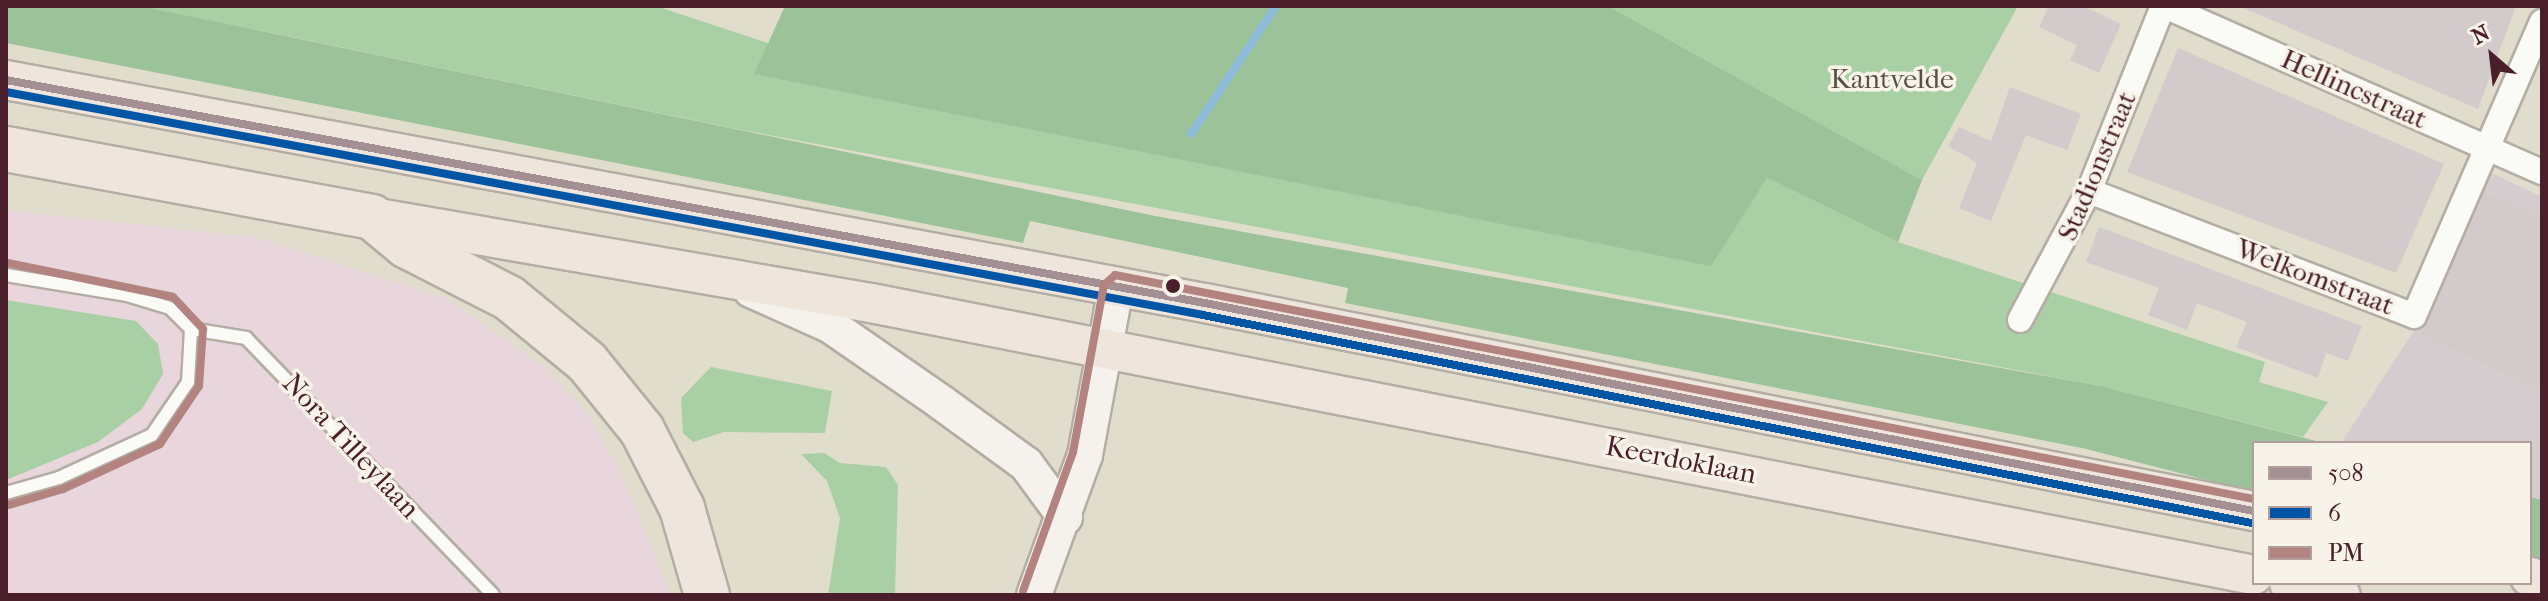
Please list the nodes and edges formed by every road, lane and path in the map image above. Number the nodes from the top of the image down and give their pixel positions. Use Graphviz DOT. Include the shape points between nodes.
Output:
graph roads {
  1 [pos="2164,6"];
  2 [pos="2542,22"];
  3 [pos="6,80"];
  4 [pos="2486,147"];
  5 [pos="6,149"];
  6 [pos="2542,172"];
  7 [pos="2089,191"];
  8 [pos="372,217"];
  9 [pos="6,275"];
  10 [pos="739,285"];
  11 [pos="1116,287"];
  12 [pos="2020,320"];
  13 [pos="191,329"];
  14 [pos="1106,349"];
  15 [pos="6,493"];
  16 [pos="2252,511"];
  17 [pos="1065,517"];
  18 [pos="2252,575"];
  19 [pos="2298,585"];
  20 [pos="493,595"];
  21 [pos="707,595"];
  22 [pos="1034,595"];
  23 [pos="2341,595"];
  1 -- 4 [label="street, Hellincstraat"];
  1 -- 7 [label="street, Stadionstraat"];
  2 -- 4 [label="street"];
  3 -- 11 [label="main road"];
  4 -- 6 [label="street, Hellincstraat"];
  4 -- 7 [label="street, Welkomstraat" via="2414,316"];
  5 -- 8 [label="highway"];
  7 -- 12 [label="street, Stadionstraat"];
  8 -- 10 [label="main road, Keerdoklaan"];
  8 -- 21 [label="highway" via="407,246 534,316 615,393 682,508"];
  9 -- 13 [label="lane, Nora Tilleylaan" via="127,295 170,308"];
  10 -- 14 [label="main road, Keerdoklaan"];
  10 -- 17 [label="street" via="831,326 942,403 1026,464"];
  11 -- 14 [label="street"];
  11 -- 16 [label="main road"];
  13 -- 15 [label="lane" via="188,382 152,435 59,478"];
  13 -- 20 [label="lane, Nora Tilleylaan" via="246,338"];
  14 -- 17 [label="street"];
  14 -- 18 [label="main road, Keerdoklaan"];
  17 -- 22 [label="street"];
  19 -- 23 [label="main road"];
}
